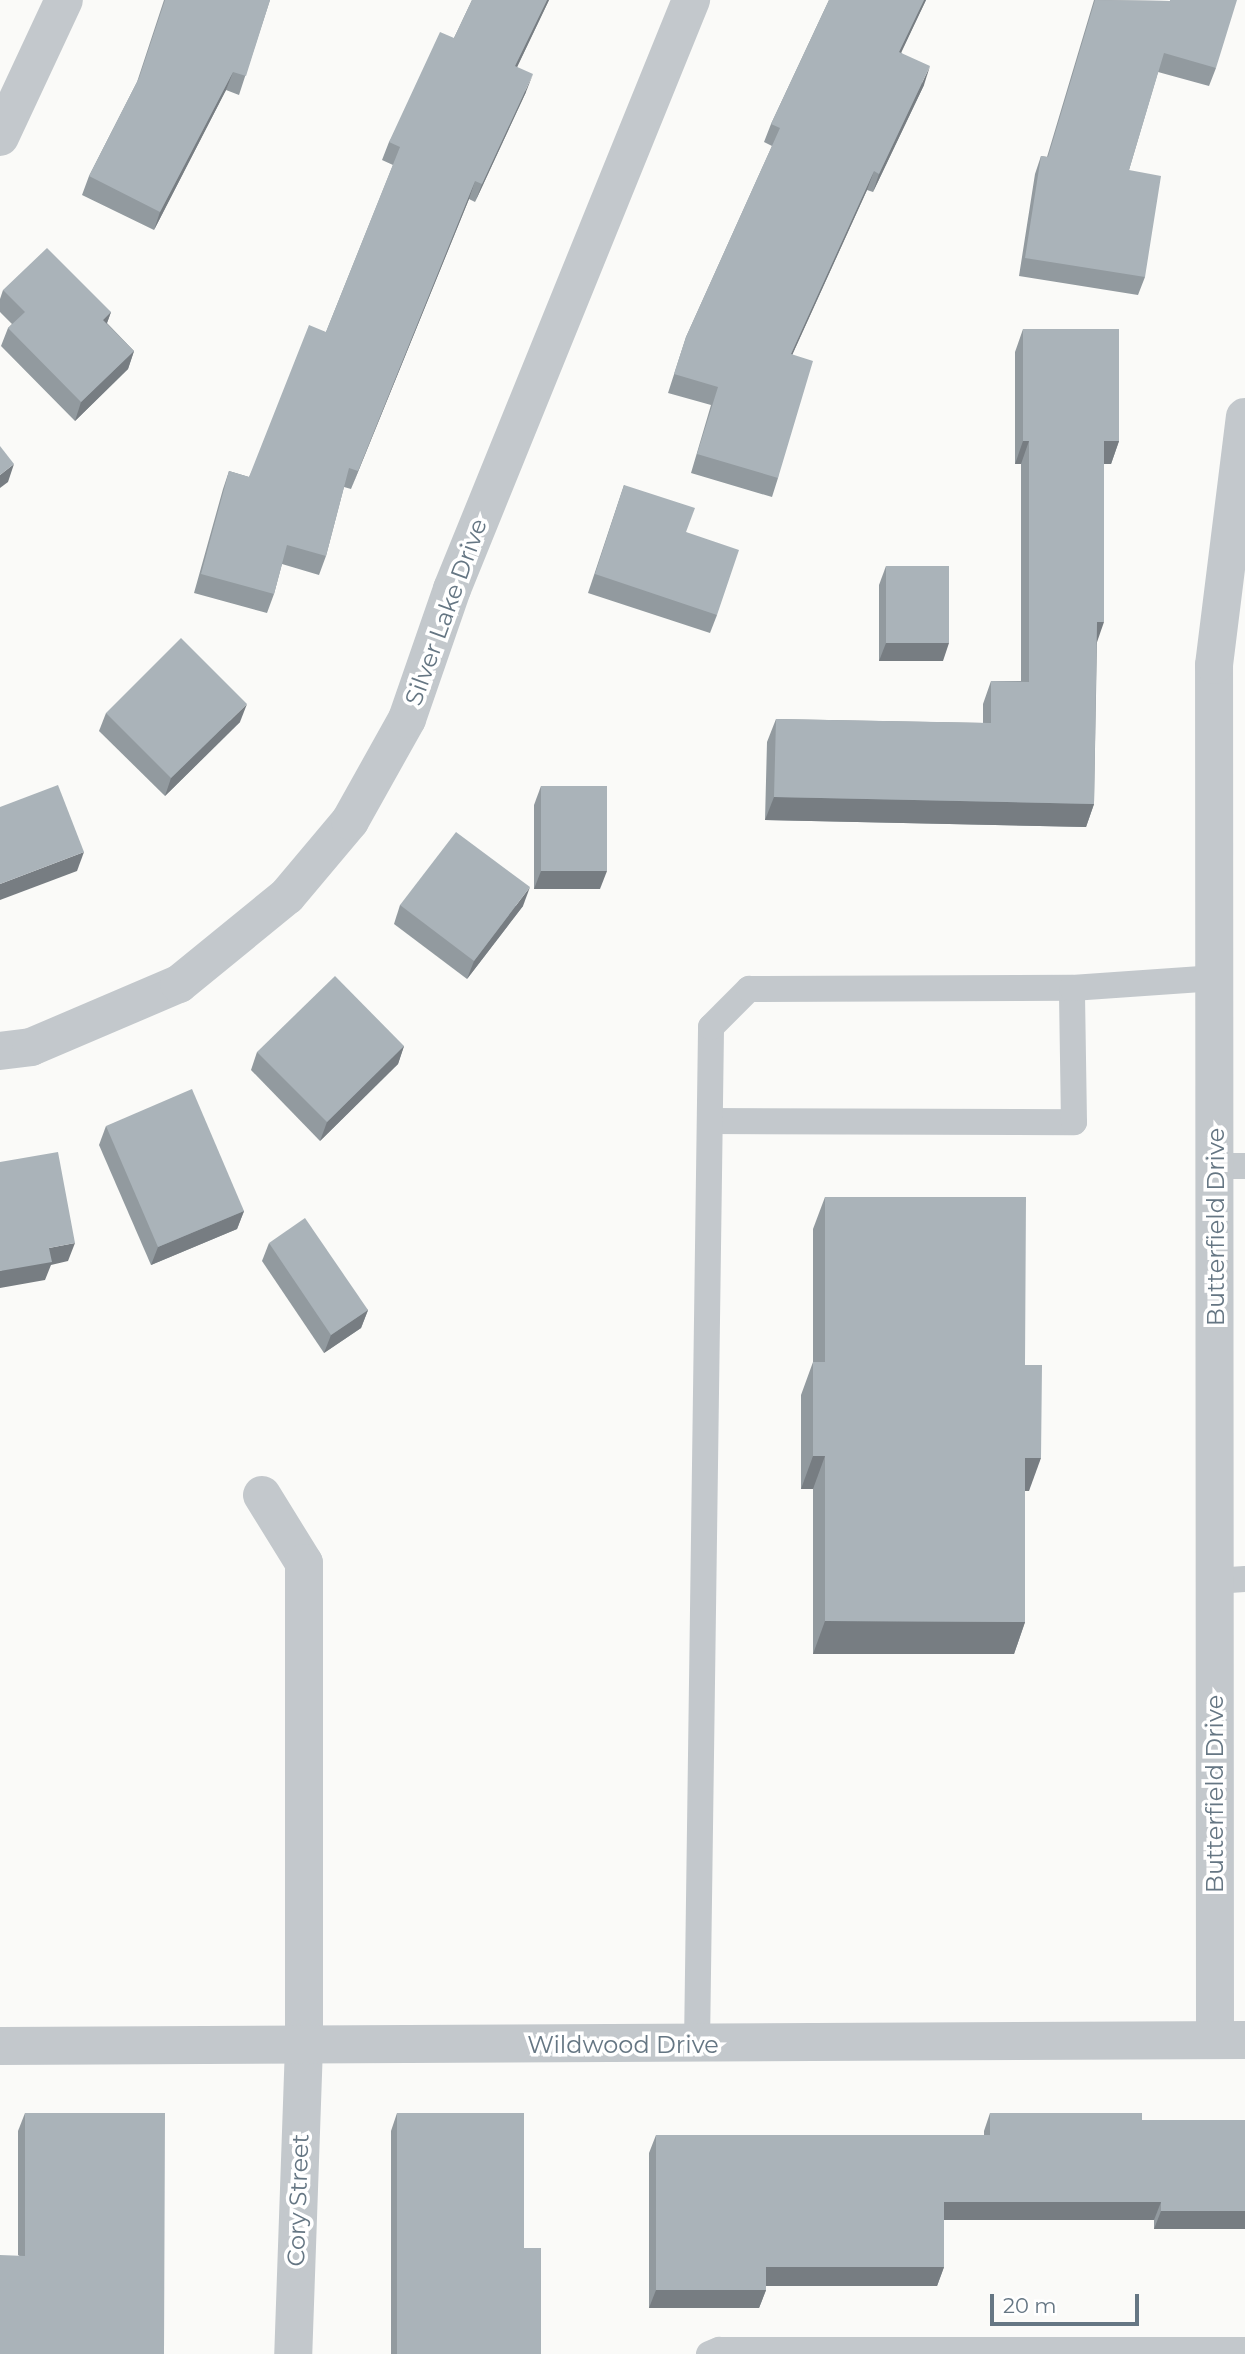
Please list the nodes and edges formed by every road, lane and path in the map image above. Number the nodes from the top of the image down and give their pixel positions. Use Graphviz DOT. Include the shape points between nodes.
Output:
graph roads {
  1 [pos="64,0"];
  2 [pos="691,0"];
  3 [pos="0,136"];
  4 [pos="1245,417"];
  5 [pos="1216,978"];
  6 [pos="1072,988"];
  7 [pos="0,1051"];
  8 [pos="710,1121"];
  9 [pos="1231,1166"];
  10 [pos="262,1496"];
  11 [pos="1230,1580"];
  12 [pos="1230,2040"];
  13 [pos="697,2045"];
  14 [pos="0,2046"];
  15 [pos="304,2046"];
  16 [pos="1245,2350"];
  17 [pos="293,2354"];
  18 [pos="709,2354"];
  1 -- 3 [label="street"];
  2 -- 7 [label="street, Silver Lake Drive" via="452,589 407,719 350,821 287,896 179,984 31,1047"];
  4 -- 5 [label="street, Butterfield Drive" via="1214,665"];
  5 -- 6 [label="lane"];
  5 -- 9 [label="street, Butterfield Drive"];
  6 -- 8 [label="lane" via="749,989 711,1027"];
  6 -- 8 [label="lane" via="1074,1122"];
  8 -- 13 [label="lane"];
  9 -- 11 [label="street, Butterfield Drive"];
  10 -- 15 [label="street, Cory Street" via="304,1563"];
  11 -- 12 [label="street, Butterfield Drive"];
  12 -- 13 [label="street, Wildwood Drive"];
  13 -- 15 [label="street, Wildwood Drive"];
  14 -- 15 [label="street, Wildwood Drive"];
  15 -- 17 [label="street, Cory Street"];
  16 -- 18 [label="lane" via="719,2350"];
}
